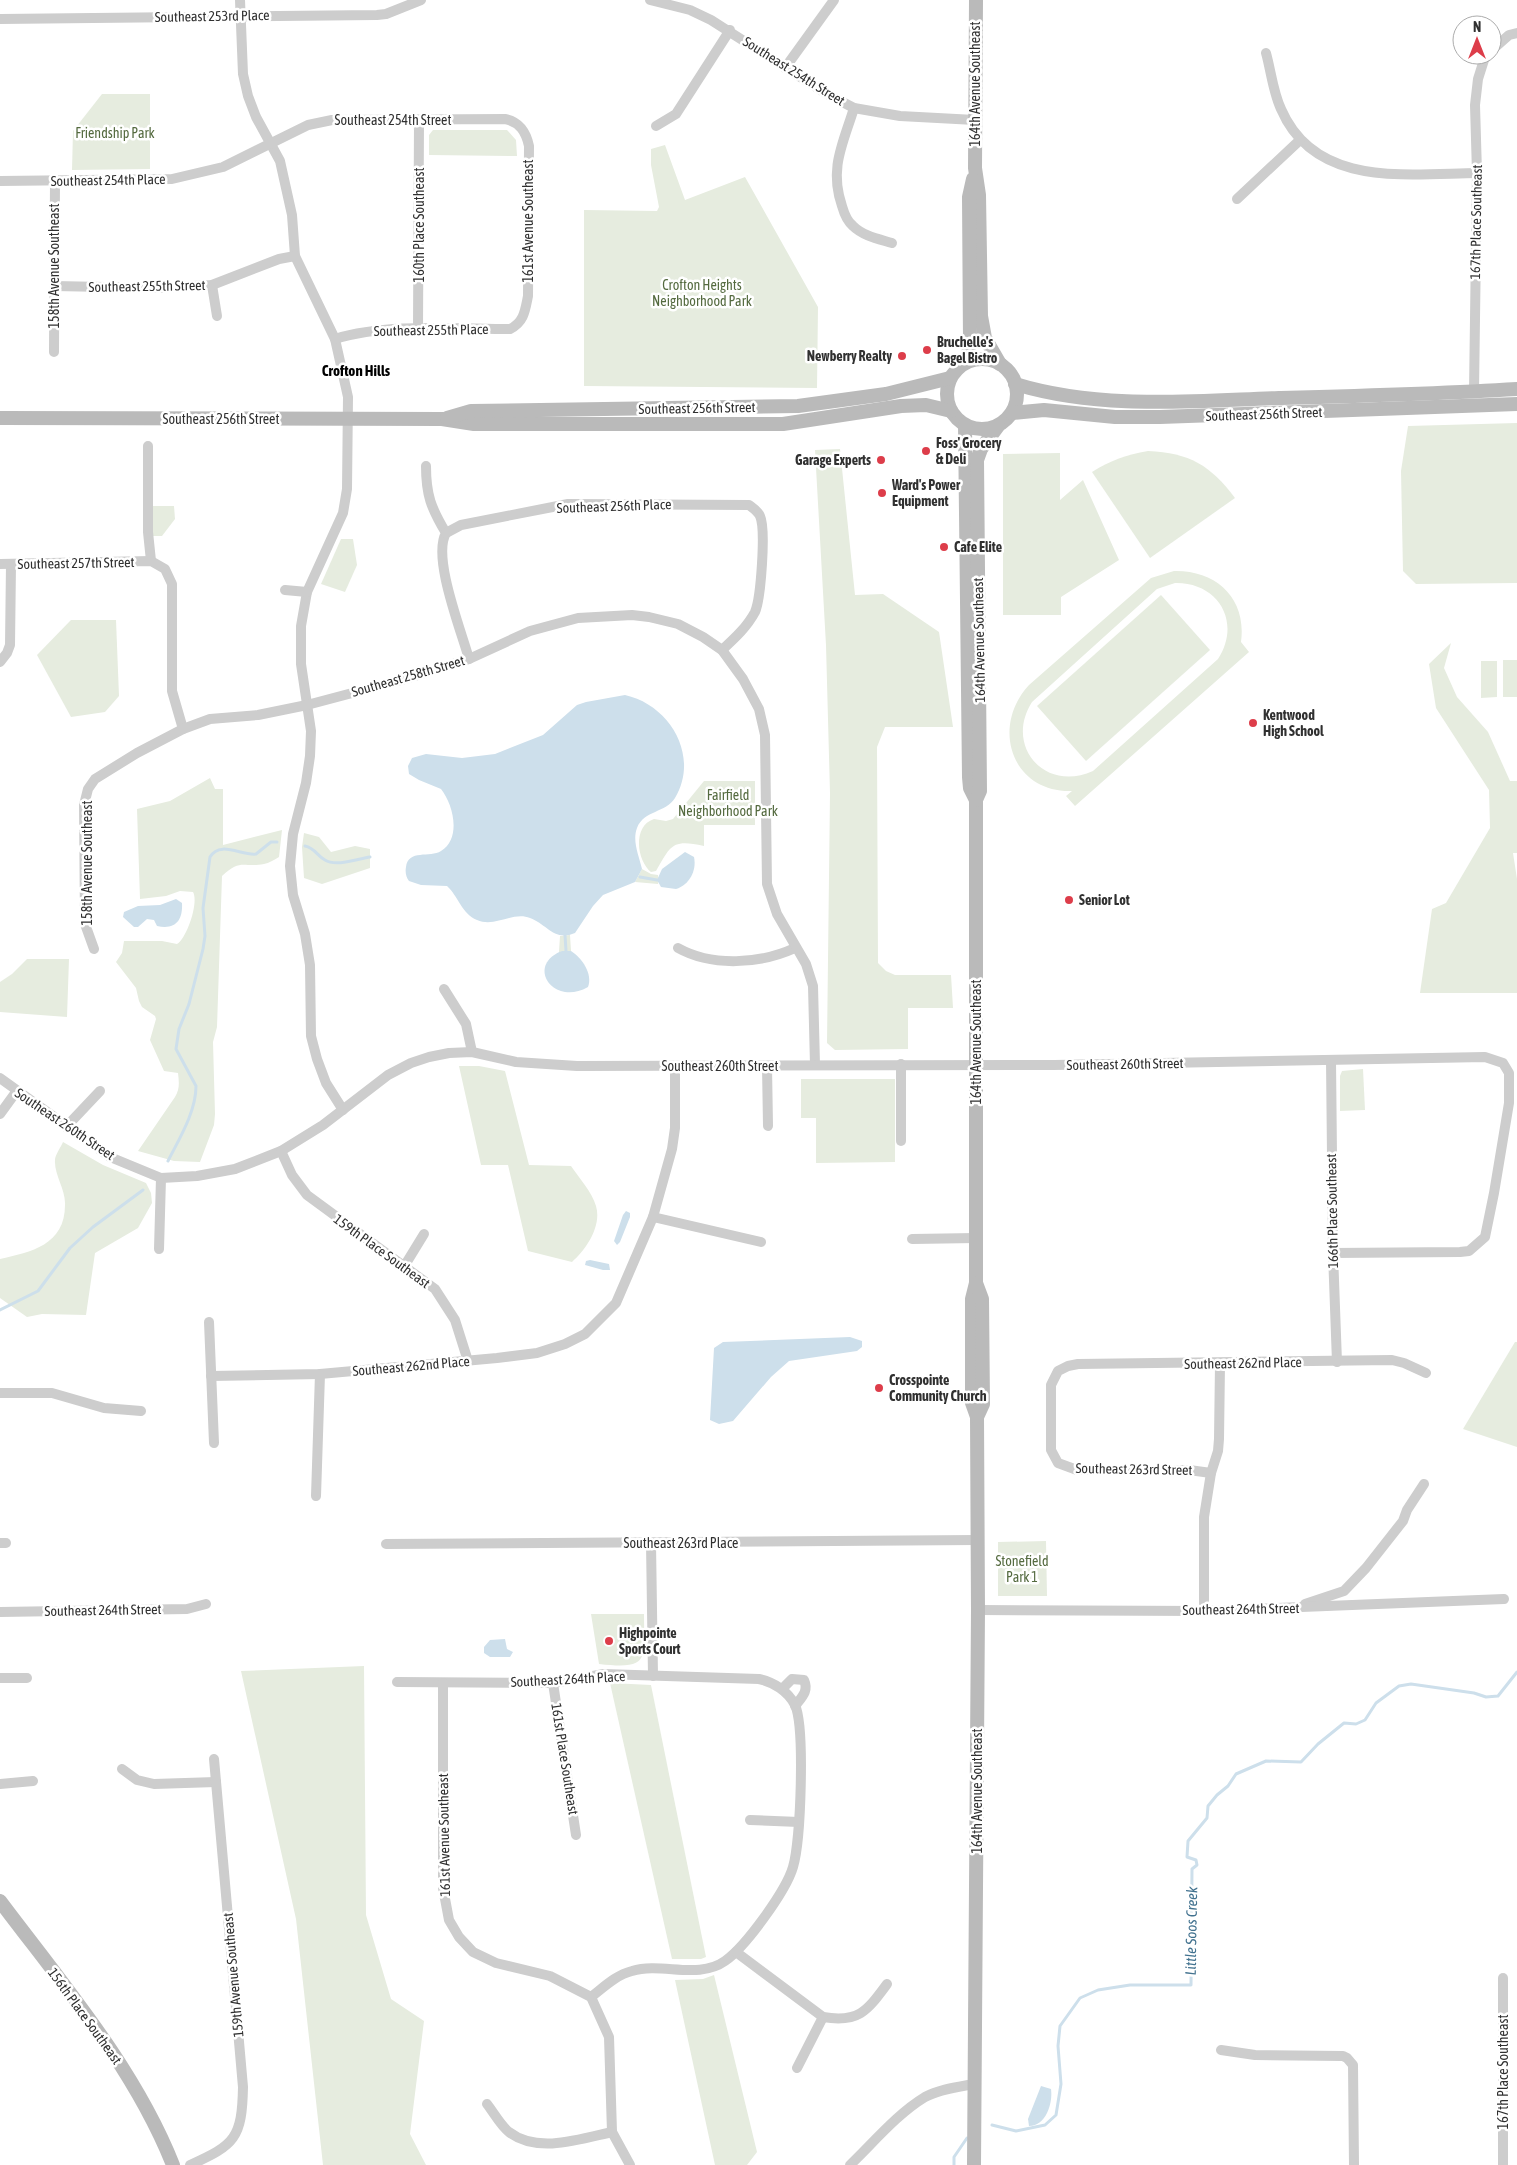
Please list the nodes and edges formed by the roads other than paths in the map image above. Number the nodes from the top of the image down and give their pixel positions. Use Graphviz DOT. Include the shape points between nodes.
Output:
graph roads {
  1 [pos="240,0"];
  2 [pos="421,0"];
  3 [pos="650,0"];
  4 [pos="834,0"];
  5 [pos="976,0"];
  6 [pos="240,15"];
  7 [pos="0,19"];
  8 [pos="730,30"];
  9 [pos="1517,33"];
  10 [pos="1502,41"];
  11 [pos="1266,53"];
  12 [pos="1482,65"];
  13 [pos="785,68"];
  14 [pos="854,108"];
  15 [pos="419,120"];
  16 [pos="975,120"];
  17 [pos="519,126"];
  18 [pos="656,126"];
  19 [pos="1300,140"];
  20 [pos="270,144"];
  21 [pos="975,168"];
  22 [pos="1477,173"];
  23 [pos="0,181"];
  24 [pos="55,181"];
  25 [pos="1237,199"];
  26 [pos="892,243"];
  27 [pos="295,256"];
  28 [pos="212,285"];
  29 [pos="54,286"];
  30 [pos="216,316"];
  31 [pos="523,317"];
  32 [pos="418,329"];
  33 [pos="335,339"];
  34 [pos="54,352"];
  35 [pos="967,362"];
  36 [pos="1000,364"];
  37 [pos="950,378"];
  38 [pos="1016,384"];
  39 [pos="1517,389"];
  40 [pos="1474,392"];
  41 [pos="1228,400"];
  42 [pos="1517,404"];
  43 [pos="951,411"];
  44 [pos="1012,413"];
  45 [pos="1212,416"];
  46 [pos="0,418"];
  47 [pos="348,419"];
  48 [pos="442,419"];
  49 [pos="965,426"];
  50 [pos="998,426"];
  51 [pos="148,446"];
  52 [pos="426,466"];
  53 [pos="446,533"];
  54 [pos="151,561"];
  55 [pos="0,564"];
  56 [pos="11,564"];
  57 [pos="286,590"];
  58 [pos="307,592"];
  59 [pos="722,650"];
  60 [pos="469,658"];
  61 [pos="1,661"];
  62 [pos="307,705"];
  63 [pos="183,729"];
  64 [pos="95,779"];
  65 [pos="976,800"];
  66 [pos="678,948"];
  67 [pos="795,948"];
  68 [pos="94,949"];
  69 [pos="444,989"];
  70 [pos="472,1052"];
  71 [pos="1331,1060"];
  72 [pos="902,1064"];
  73 [pos="975,1064"];
  74 [pos="815,1065"];
  75 [pos="675,1066"];
  76 [pos="767,1066"];
  77 [pos="0,1078"];
  78 [pos="100,1090"];
  79 [pos="16,1092"];
  80 [pos="343,1110"];
  81 [pos="0,1114"];
  82 [pos="768,1126"];
  83 [pos="66,1127"];
  84 [pos="901,1141"];
  85 [pos="281,1152"];
  86 [pos="161,1178"];
  87 [pos="653,1217"];
  88 [pos="424,1234"];
  89 [pos="976,1238"];
  90 [pos="912,1240"];
  91 [pos="762,1242"];
  92 [pos="159,1249"];
  93 [pos="1332,1253"];
  94 [pos="405,1265"];
  95 [pos="209,1322"];
  96 [pos="468,1361"];
  97 [pos="1337,1362"];
  98 [pos="1220,1364"];
  99 [pos="1426,1373"];
  100 [pos="320,1374"];
  101 [pos="211,1376"];
  102 [pos="0,1393"];
  103 [pos="141,1411"];
  104 [pos="214,1443"];
  105 [pos="1058,1463"];
  106 [pos="1211,1473"];
  107 [pos="1424,1484"];
  108 [pos="316,1496"];
  109 [pos="977,1540"];
  110 [pos="651,1543"];
  111 [pos="386,1544"];
  112 [pos="1504,1599"];
  113 [pos="206,1604"];
  114 [pos="1282,1609"];
  115 [pos="978,1610"];
  116 [pos="1204,1611"];
  117 [pos="0,1612"];
  118 [pos="654,1676"];
  119 [pos="0,1678"];
  120 [pos="27,1678"];
  121 [pos="396,1682"];
  122 [pos="553,1683"];
  123 [pos="443,1684"];
  124 [pos="782,1690"];
  125 [pos="794,1703"];
  126 [pos="214,1759"];
  127 [pos="122,1769"];
  128 [pos="33,1781"];
  129 [pos="216,1782"];
  130 [pos="0,1784"];
  131 [pos="750,1820"];
  132 [pos="800,1822"];
  133 [pos="576,1835"];
  134 [pos="0,1901"];
  135 [pos="736,1952"];
  136 [pos="1503,1978"];
  137 [pos="887,1984"];
  138 [pos="591,1997"];
  139 [pos="823,2017"];
  140 [pos="1221,2050"];
  141 [pos="796,2068"];
  142 [pos="974,2084"];
  143 [pos="487,2104"];
  144 [pos="612,2132"];
  145 [pos="173,2165"];
  146 [pos="190,2165"];
  147 [pos="630,2165"];
  148 [pos="850,2165"];
  149 [pos="974,2165"];
  150 [pos="1354,2165"];
  151 [pos="1503,2165"];
  1 -- 6 [label="street"];
  2 -- 6 [label="street, Southeast 253rd Place" via="377,15"];
  3 -- 8 [label="street, Southeast 254th Street" via="690,10"];
  4 -- 13 [label="street"];
  5 -- 16 [label="street, 164th Avenue Southeast"];
  6 -- 7 [label="street, Southeast 253rd Place"];
  6 -- 20 [label="street" via="243,74 248,96"];
  8 -- 13 [label="street, Southeast 254th Street"];
  8 -- 18 [label="street" via="676,114"];
  9 -- 10 [label="street"];
  11 -- 19 [label="street" via="1280,109"];
  12 -- 22 [label="street, 167th Place Southeast" via="1475,105"];
  13 -- 14 [label="street, Southeast 254th Street"];
  14 -- 16 [label="street, Southeast 254th Street" via="900,116"];
  14 -- 26 [label="street" via="837,162 838,193 853,226 869,236"];
  15 -- 17 [label="street, Southeast 254th Street" via="505,119"];
  15 -- 20 [label="street, Southeast 254th Street" via="326,121 308,125"];
  15 -- 32 [label="street, 160th Place Southeast"];
  16 -- 21 [label="street, 164th Avenue Southeast"];
  17 -- 31 [label="street, 161st Avenue Southeast" via="527,136 529,146 528,296"];
  19 -- 22 [label="street" via="1324,158 1368,172"];
  19 -- 25 [label="street"];
  20 -- 24 [label="street, Southeast 254th Place" via="223,167 172,179"];
  20 -- 27 [label="street" via="280,161 287,184"];
  21 -- 35 [label="street, 164th Avenue Southeast" via="969,197 970,332"];
  21 -- 36 [label="street, 164th Avenue Southeast" via="979,195 981,316 985,338"];
  22 -- 40 [label="street, 167th Place Southeast"];
  23 -- 24 [label="street, Southeast 254th Place"];
  24 -- 29 [label="street, 158th Avenue Southeast"];
  27 -- 28 [label="street, Southeast 255th Street"];
  27 -- 33 [label="street"];
  28 -- 29 [label="street, Southeast 255th Street" via="156,288"];
  28 -- 30 [label="street"];
  29 -- 34 [label="street, 158th Avenue Southeast"];
  31 -- 32 [label="street, Southeast 255th Place" via="510,329"];
  32 -- 33 [label="street, Southeast 255th Place" via="355,333"];
  33 -- 47 [label="street" via="348,397"];
  35 -- 36 [label="street" via="984,360"];
  35 -- 37 [label="street"];
  36 -- 38 [label="street"];
  37 -- 43 [label="street" via="947,395"];
  37 -- 48 [label="street, Southeast 256th Street" via="886,394 798,406 471,411"];
  38 -- 41 [label="street, Southeast 256th Street" via="1116,401"];
  38 -- 44 [label="street" via="1016,404"];
  39 -- 40 [label="street, Southeast 256th Street"];
  40 -- 41 [label="street, Southeast 256th Street"];
  41 -- 45 [label="street"];
  42 -- 45 [label="street, Southeast 256th Street"];
  43 -- 48 [label="street, Southeast 256th Street" via="926,405 901,406 783,424 474,424"];
  43 -- 49 [label="street"];
  44 -- 45 [label="street, Southeast 256th Street" via="1044,410 1115,417"];
  44 -- 50 [label="street"];
  46 -- 47 [label="street, Southeast 256th Street"];
  47 -- 48 [label="street, Southeast 256th Street"];
  47 -- 58 [label="street" via="347,489 343,513"];
  49 -- 50 [label="street" via="982,429"];
  49 -- 65 [label="street, 164th Avenue Southeast" via="969,777"];
  50 -- 65 [label="street, 164th Avenue Southeast" via="980,449 977,460 980,791"];
  51 -- 54 [label="street"];
  52 -- 53 [label="street" via="430,506"];
  53 -- 59 [label="street, Southeast 256th Place" via="461,525 568,504 749,505 760,516 762,528 760,594 756,610 745,627"];
  53 -- 60 [label="street" via="441,544 442,565"];
  54 -- 56 [label="street, Southeast 257th Street"];
  54 -- 63 [label="street" via="165,569 172,584 172,691"];
  55 -- 56 [label="street, Southeast 257th Street"];
  56 -- 61 [label="street" via="10,645"];
  57 -- 58 [label="street"];
  58 -- 62 [label="street" via="301,626 301,657"];
  59 -- 60 [label="street, Southeast 258th Street" via="671,622 614,614 552,624"];
  59 -- 67 [label="street" via="753,695 763,723 767,884 777,914"];
  60 -- 62 [label="street, Southeast 258th Street"];
  62 -- 63 [label="street, Southeast 258th Street" via="258,715 210,718"];
  62 -- 80 [label="street" via="310,756 293,834 290,866 293,895 310,965 311,1036 326,1083"];
  63 -- 64 [label="street, Southeast 258th Street"];
  64 -- 68 [label="street, 158th Avenue Southeast" via="88,789 84,805 85,924"];
  65 -- 73 [label="street, 164th Avenue Southeast"];
  66 -- 67 [label="street" via="709,960 764,960"];
  67 -- 74 [label="street" via="806,964 813,986"];
  69 -- 70 [label="street" via="466,1024"];
  70 -- 75 [label="street, Southeast 260th Street" via="516,1062 562,1066"];
  70 -- 80 [label="street, Southeast 260th Street" via="449,1053 411,1063 388,1075"];
  71 -- 73 [label="street, Southeast 260th Street"];
  71 -- 93 [label="street, 166th Place Southeast"];
  71 -- 93 [label="street, Southeast 260th Street" via="1485,1057 1503,1063 1509,1073 1509,1103 1494,1193 1485,1237 1477,1246 1460,1252"];
  72 -- 73 [label="street, Southeast 260th Street"];
  72 -- 74 [label="street, Southeast 260th Street"];
  72 -- 84 [label="street"];
  73 -- 89 [label="street, 164th Avenue Southeast"];
  74 -- 76 [label="street, Southeast 260th Street"];
  75 -- 76 [label="street, Southeast 260th Street"];
  75 -- 87 [label="street, Southeast 262nd Place" via="672,1149"];
  76 -- 82 [label="street"];
  77 -- 79 [label="street, Southeast 260th Street"];
  78 -- 83 [label="street"];
  79 -- 81 [label="street"];
  79 -- 83 [label="street, Southeast 260th Street"];
  80 -- 85 [label="street, Southeast 260th Street"];
  83 -- 86 [label="street, Southeast 260th Street" via="110,1157"];
  85 -- 86 [label="street, Southeast 260th Street" via="235,1168 197,1176"];
  85 -- 94 [label="street, 159th Place Southeast" via="307,1195"];
  86 -- 92 [label="street"];
  87 -- 91 [label="street"];
  87 -- 96 [label="street, Southeast 262nd Place" via="616,1303 584,1334 536,1353"];
  88 -- 94 [label="street"];
  89 -- 90 [label="street"];
  89 -- 109 [label="street, 164th Avenue Southeast" via="976,1283 972,1299 972,1403 977,1417"];
  93 -- 97 [label="street, 166th Place Southeast"];
  94 -- 96 [label="street, 159th Place Southeast" via="434,1289 446,1306 455,1320"];
  95 -- 101 [label="street"];
  96 -- 100 [label="street, Southeast 262nd Place"];
  97 -- 98 [label="street, Southeast 262nd Place"];
  97 -- 99 [label="street, Southeast 262nd Place" via="1392,1360"];
  98 -- 105 [label="street, Southeast 262nd Place" via="1078,1364 1058,1371 1050,1385 1051,1450"];
  98 -- 106 [label="street" via="1219,1439"];
  100 -- 101 [label="street, Southeast 262nd Place"];
  100 -- 108 [label="street"];
  101 -- 104 [label="street"];
  102 -- 103 [label="street" via="52,1393 104,1408"];
  105 -- 106 [label="street, Southeast 263rd Street" via="1077,1470 1189,1470"];
  106 -- 116 [label="street" via="1204,1517"];
  107 -- 114 [label="street" via="1403,1521 1344,1591"];
  109 -- 110 [label="street, Southeast 263rd Place"];
  109 -- 115 [label="street, 164th Avenue Southeast"];
  110 -- 111 [label="street, Southeast 263rd Place"];
  110 -- 118 [label="street"];
  112 -- 114 [label="street, Southeast 264th Street"];
  113 -- 117 [label="street, Southeast 264th Street" via="187,1609"];
  114 -- 116 [label="street, Southeast 264th Street"];
  115 -- 116 [label="street, Southeast 264th Street"];
  115 -- 142 [label="street, 164th Avenue Southeast"];
  118 -- 122 [label="street, Southeast 264th Place" via="604,1674"];
  118 -- 124 [label="street, Southeast 264th Place" via="759,1679"];
  119 -- 120 [label="street"];
  121 -- 123 [label="street, Southeast 264th Place"];
  122 -- 123 [label="street, Southeast 264th Place"];
  122 -- 133 [label="street, 161st Place Southeast"];
  123 -- 138 [label="street, 161st Avenue Southeast" via="443,1888 449,1920 473,1952 496,1963 550,1976"];
  124 -- 125 [label="street, Southeast 264th Place"];
  124 -- 125 [label="street" via="792,1679 804,1680 804,1694"];
  125 -- 132 [label="street" via="799,1724"];
  126 -- 129 [label="street, 159th Avenue Southeast"];
  127 -- 129 [label="street" via="137,1780 154,1784"];
  128 -- 130 [label="street"];
  129 -- 146 [label="street, 159th Avenue Southeast" via="243,2106 237,2132 227,2146"];
  131 -- 132 [label="street"];
  132 -- 135 [label="street" via="793,1868 786,1883"];
  134 -- 145 [label="street, 156th Place Southeast" via="113,2051"];
  135 -- 138 [label="street" via="707,1968 634,1970 613,1980"];
  135 -- 139 [label="street"];
  136 -- 151 [label="street, 167th Place Southeast"];
  137 -- 139 [label="street" via="864,2012 853,2018"];
  138 -- 144 [label="street" via="609,2037"];
  139 -- 141 [label="street"];
  140 -- 150 [label="street" via="1255,2055 1347,2058 1353,2065"];
  142 -- 148 [label="street" via="926,2097 902,2115"];
  142 -- 149 [label="street, 164th Avenue Southeast"];
  143 -- 144 [label="street" via="509,2132 528,2141 547,2144"];
  144 -- 147 [label="street"];
}
